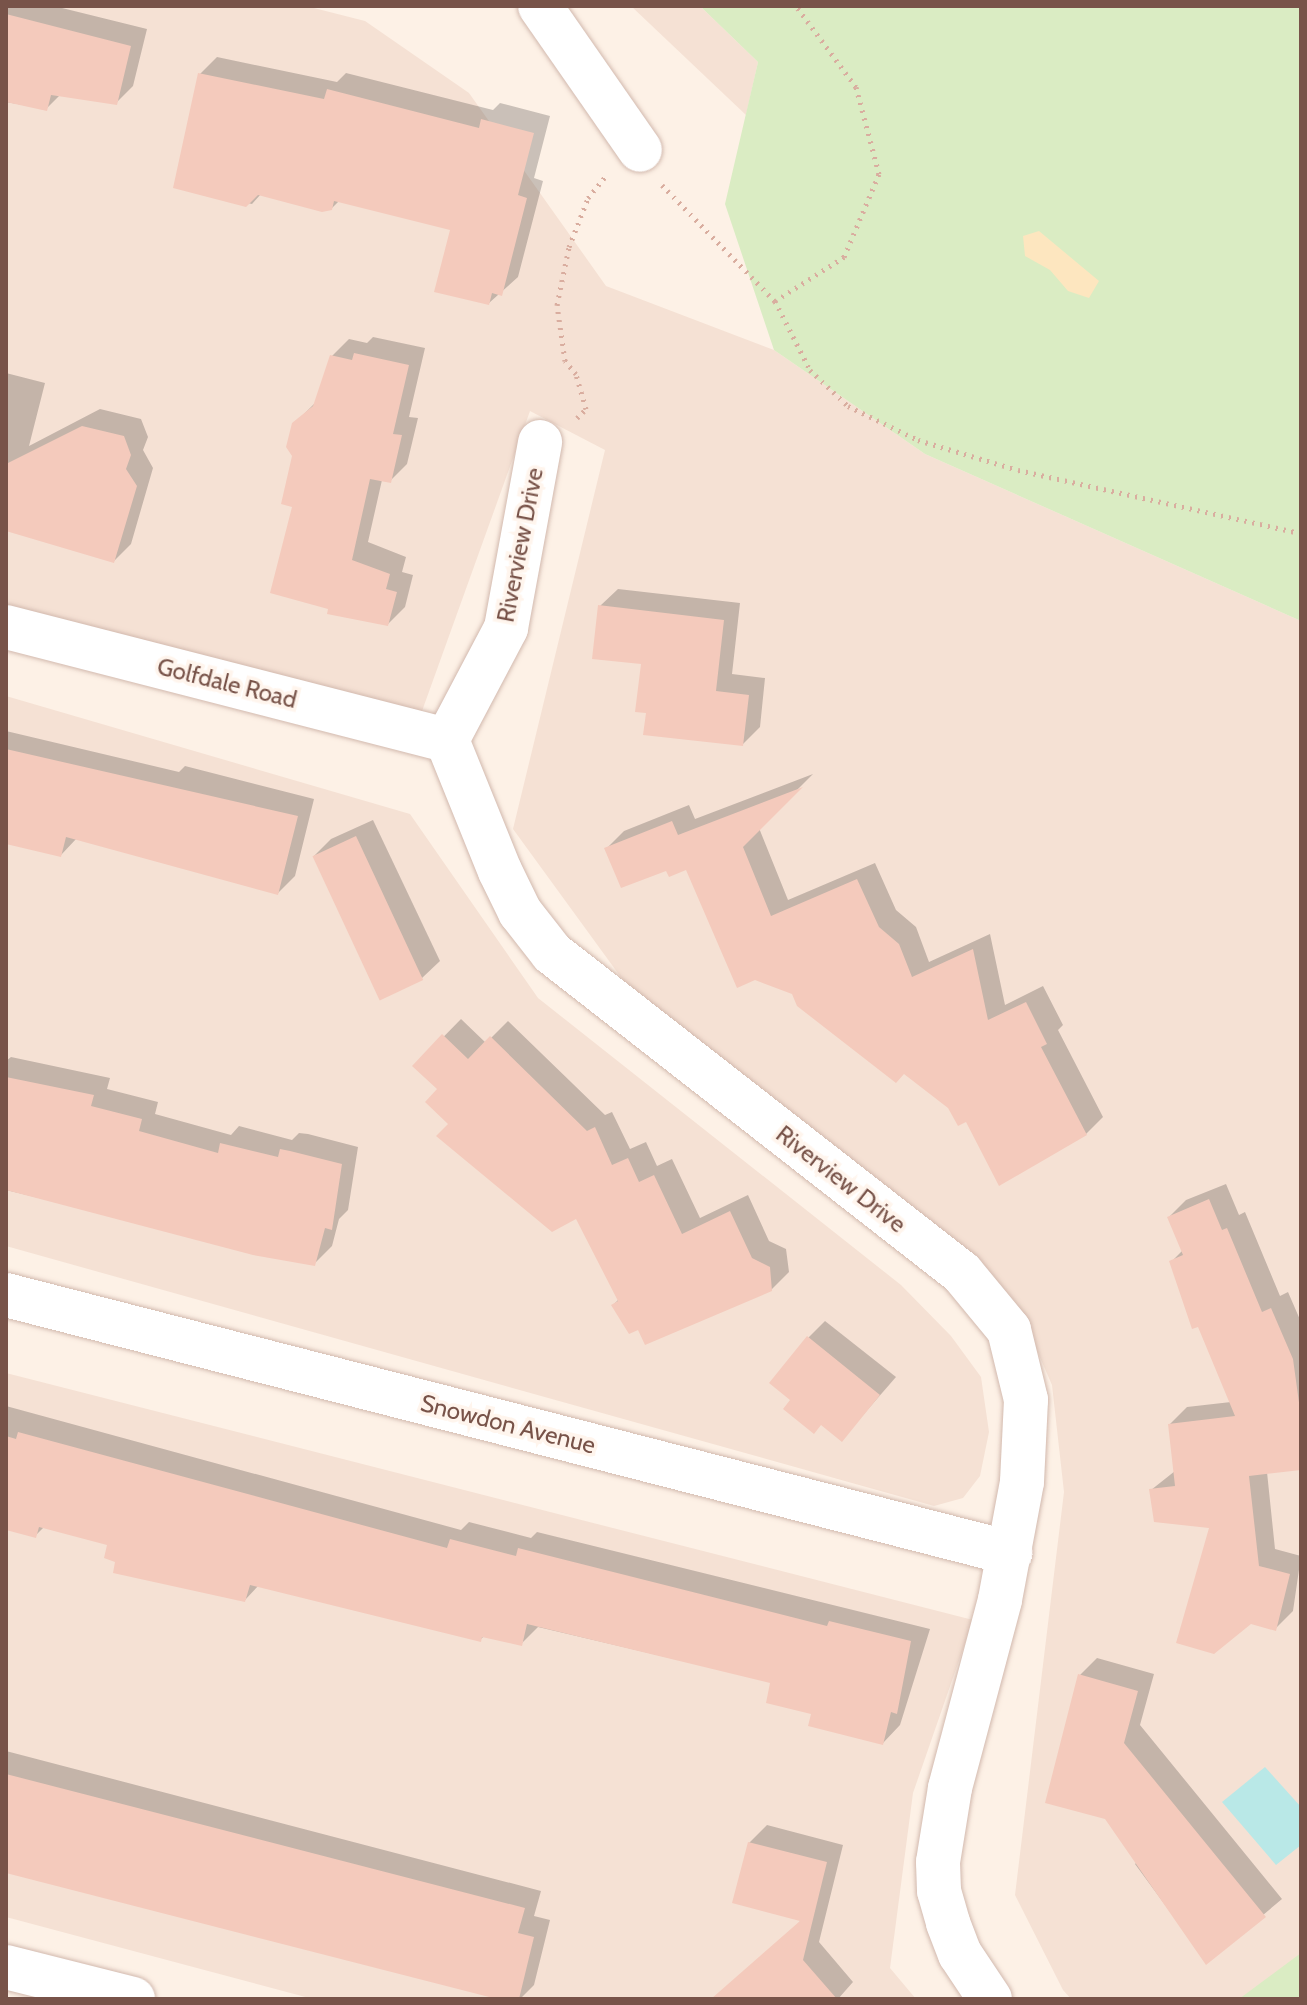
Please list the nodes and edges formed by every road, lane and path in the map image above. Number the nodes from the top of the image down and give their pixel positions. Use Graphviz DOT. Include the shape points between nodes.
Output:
graph roads {
  1 [pos="540,6"];
  2 [pos="796,6"];
  3 [pos="640,150"];
  4 [pos="775,301"];
  5 [pos="540,442"];
  6 [pos="1301,533"];
  7 [pos="6,627"];
  8 [pos="447,740"];
  9 [pos="6,1295"];
  10 [pos="1010,1553"];
  11 [pos="6,1967"];
  12 [pos="133,1999"];
  13 [pos="990,1999"];
  1 -- 3 [label="street"];
  2 -- 4 [label="path" via="856,87 879,174 844,257"];
  3 -- 4 [label="path" via="651,173"];
  3 -- 5 [label="path" via="594,189 569,247 557,305 559,336 586,409 569,427"];
  4 -- 6 [label="path" via="810,370 848,406 918,440 1018,470"];
  5 -- 8 [label="street, Riverview Drive" via="506,628"];
  7 -- 8 [label="street, Golfdale Road"];
  8 -- 10 [label="street, Riverview Drive" via="520,912 552,953 962,1273 1009,1330 1020,1366 1027,1435"];
  9 -- 10 [label="street, Snowdon Avenue"];
  10 -- 13 [label="street, Riverview Drive" via="950,1788 938,1862 948,1923 960,1954"];
  11 -- 12 [label="street"];
}
